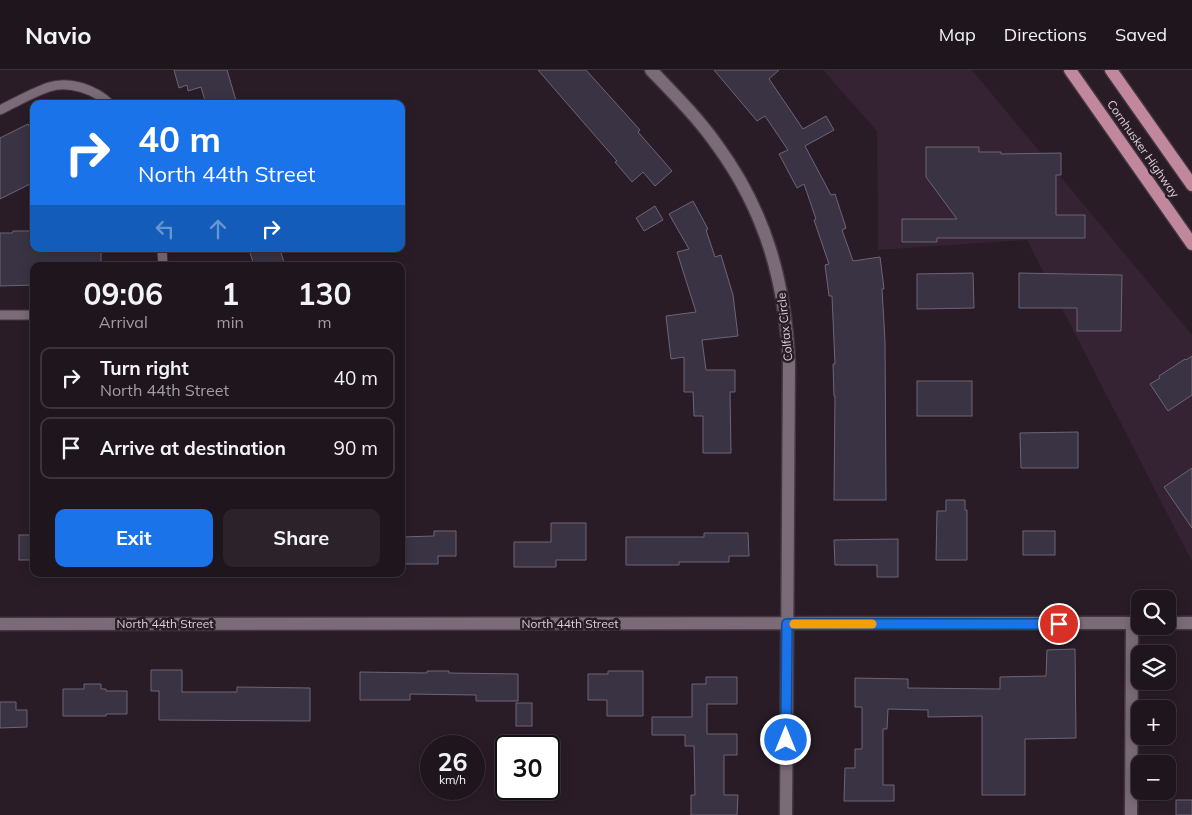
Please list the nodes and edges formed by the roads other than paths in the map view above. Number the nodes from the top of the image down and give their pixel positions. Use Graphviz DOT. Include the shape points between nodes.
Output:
graph roads {
  1 [pos="652,70"];
  2 [pos="1070,70"];
  3 [pos="1111,70"];
  4 [pos="104,100"];
  5 [pos="0,110"];
  6 [pos="1192,185"];
  7 [pos="1192,244"];
  8 [pos="0,315"];
  9 [pos="30,315"];
  10 [pos="0,624"];
  11 [pos="787,624"];
  12 [pos="1131,624"];
  13 [pos="1176,624"];
  14 [pos="1192,624"];
  15 [pos="1136,635"];
  16 [pos="786,815"];
  17 [pos="1131,815"];
  1 -- 11 [label="street, Colfax Circle" via="697,120 737,175 760,219 778,273 789,363"];
  2 -- 7 [label="main road, Cornhusker Highway"];
  3 -- 6 [label="main road, Cornhusker Highway"];
  4 -- 5 [label="lane" via="89,90 71,85 50,86"];
  8 -- 9 [label="lane"];
  10 -- 11 [label="street, North 44th Street"];
  11 -- 12 [label="street, North 44th Street"];
  11 -- 16 [label="street, Colfax Circle"];
  13 -- 14 [label="street"];
  15 -- 17 [label="street"];
}
